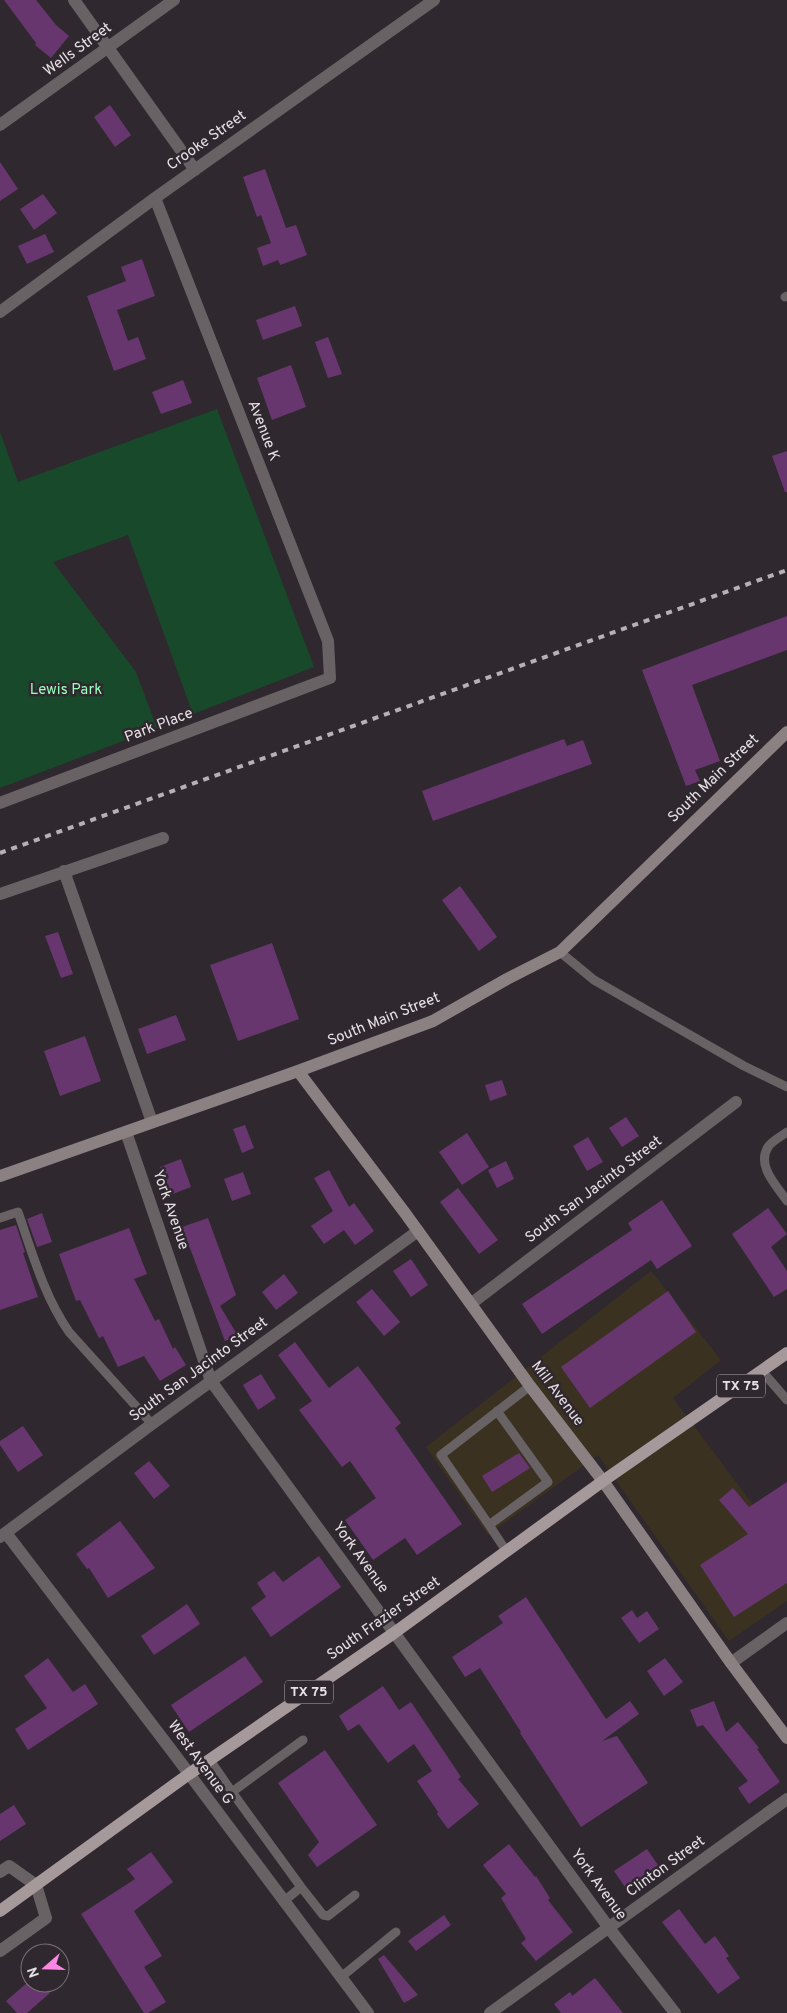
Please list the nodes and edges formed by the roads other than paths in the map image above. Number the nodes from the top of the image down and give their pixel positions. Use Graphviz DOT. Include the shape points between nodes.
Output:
graph roads {
  1 [pos="74,0"];
  2 [pos="174,0"];
  3 [pos="434,0"];
  4 [pos="108,49"];
  5 [pos="0,125"];
  6 [pos="195,170"];
  7 [pos="155,198"];
  8 [pos="0,312"];
  9 [pos="330,678"];
  10 [pos="787,732"];
  11 [pos="0,803"];
  12 [pos="163,838"];
  13 [pos="64,871"];
  14 [pos="0,894"];
  15 [pos="560,952"];
  16 [pos="298,1071"];
  17 [pos="787,1087"];
  18 [pos="736,1102"];
  19 [pos="152,1122"];
  20 [pos="126,1132"];
  21 [pos="787,1132"];
  22 [pos="0,1176"];
  23 [pos="787,1201"];
  24 [pos="0,1218"];
  25 [pos="418,1231"];
  26 [pos="472,1303"];
  27 [pos="787,1353"];
  28 [pos="762,1371"];
  29 [pos="211,1381"];
  30 [pos="530,1386"];
  31 [pos="787,1400"];
  32 [pos="497,1411"];
  33 [pos="152,1424"];
  34 [pos="603,1481"];
  35 [pos="489,1525"];
  36 [pos="3,1535"];
  37 [pos="506,1552"];
  38 [pos="787,1623"];
  39 [pos="394,1633"];
  40 [pos="731,1663"];
  41 [pos="787,1738"];
  42 [pos="303,1740"];
  43 [pos="210,1760"];
  44 [pos="189,1774"];
  45 [pos="232,1792"];
  46 [pos="787,1799"];
  47 [pos="0,1872"];
  48 [pos="36,1885"];
  49 [pos="301,1887"];
  50 [pos="355,1895"];
  51 [pos="283,1902"];
  52 [pos="0,1911"];
  53 [pos="609,1928"];
  54 [pos="396,1932"];
  55 [pos="0,1951"];
  56 [pos="340,1978"];
  57 [pos="368,2013"];
  58 [pos="490,2013"];
  59 [pos="675,2013"];
  1 -- 4 [label="street"];
  2 -- 4 [label="street, Wells Street"];
  3 -- 6 [label="street, Crooke Street"];
  4 -- 5 [label="street, Wells Street"];
  4 -- 6 [label="street"];
  6 -- 7 [label="street, Crooke Street"];
  7 -- 8 [label="street, Crooke Street"];
  7 -- 9 [label="street, Avenue K" via="328,640"];
  9 -- 11 [label="street, Park Place"];
  10 -- 15 [label="street, South Main Street"];
  12 -- 13 [label="street"];
  13 -- 14 [label="street"];
  13 -- 19 [label="street"];
  15 -- 16 [label="street, South Main Street" via="433,1021"];
  15 -- 17 [label="lane" via="594,980"];
  16 -- 19 [label="street, South Main Street"];
  16 -- 25 [label="street, Mill Avenue"];
  18 -- 26 [label="street, South San Jacinto Street"];
  19 -- 20 [label="street, South Main Street"];
  20 -- 22 [label="street, South Main Street"];
  20 -- 29 [label="street, York Avenue"];
  21 -- 23 [label="lane" via="768,1147 764,1162 766,1171"];
  24 -- 33 [label="lane" via="18,1212 57,1316"];
  25 -- 26 [label="street, Mill Avenue"];
  25 -- 29 [label="street, South San Jacinto Street"];
  26 -- 30 [label="street, Mill Avenue"];
  27 -- 28 [label="main road, South Frazier Street / TX 75"];
  28 -- 31 [label="lane"];
  28 -- 34 [label="main road, South Frazier Street / TX 75"];
  29 -- 33 [label="street, South San Jacinto Street"];
  29 -- 39 [label="street, York Avenue"];
  30 -- 32 [label="lane"];
  30 -- 34 [label="street, Mill Avenue"];
  32 -- 35 [label="lane" via="440,1455"];
  32 -- 35 [label="lane" via="548,1482"];
  33 -- 36 [label="street, South San Jacinto Street"];
  34 -- 37 [label="main road, South Frazier Street / TX 75"];
  34 -- 40 [label="street, Mill Avenue"];
  35 -- 37 [label="lane"];
  36 -- 44 [label="street, West Avenue G"];
  37 -- 39 [label="main road, South Frazier Street / TX 75"];
  38 -- 40 [label="street"];
  39 -- 43 [label="main road, South Frazier Street / TX 75"];
  39 -- 53 [label="street, York Avenue"];
  40 -- 41 [label="street, Mill Avenue"];
  42 -- 45 [label="lane"];
  43 -- 44 [label="main road, South Frazier Street / TX 75"];
  43 -- 45 [label="lane"];
  44 -- 48 [label="main road, South Frazier Street / TX 75"];
  44 -- 51 [label="street, West Avenue G"];
  45 -- 49 [label="lane"];
  46 -- 53 [label="street, Clinton Street"];
  47 -- 48 [label="street" via="8,1866"];
  48 -- 52 [label="main road, South Frazier Street / TX 75"];
  48 -- 55 [label="street" via="46,1918"];
  49 -- 50 [label="lane" via="323,1915 328,1916"];
  49 -- 51 [label="lane"];
  51 -- 56 [label="street, West Avenue G"];
  53 -- 58 [label="street, Clinton Street"];
  53 -- 59 [label="street, York Avenue"];
  54 -- 56 [label="lane"];
  56 -- 57 [label="street, West Avenue G"];
}
